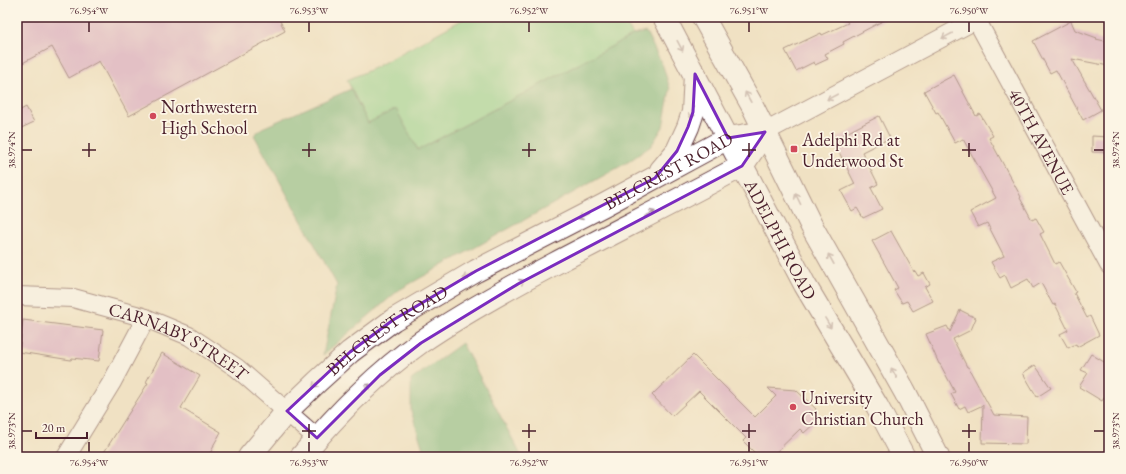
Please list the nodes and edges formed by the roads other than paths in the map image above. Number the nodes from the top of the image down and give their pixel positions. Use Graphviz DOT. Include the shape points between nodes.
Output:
graph roads {
  1 [pos="664,17"];
  2 [pos="703,17"];
  3 [pos="977,18"];
  4 [pos="695,74"];
  5 [pos="765,132"];
  6 [pos="728,138"];
  7 [pos="742,166"];
  8 [pos="655,178"];
  9 [pos="1109,265"];
  10 [pos="17,296"];
  11 [pos="146,318"];
  12 [pos="287,411"];
  13 [pos="317,438"];
  14 [pos="66,457"];
  15 [pos="249,457"];
  16 [pos="301,457"];
  17 [pos="904,457"];
  18 [pos="938,457"];
  1 -- 4 [label="main road, ADELPHI ROAD, one-way"];
  5 -- 2 [label="main road, ADELPHI ROAD, one-way"];
  3 -- 5 [label="street, one-way"];
  3 -- 9 [label="street, 40TH AVENUE"];
  4 -- 6 [label="main road, ADELPHI ROAD"];
  4 -- 8 [label="main road, one-way" via="693,112 688,127 678,151"];
  5 -- 6 [label="main road, BELCREST ROAD"];
  5 -- 7 [label="main road, BELCREST ROAD"];
  18 -- 5 [label="main road, ADELPHI ROAD, one-way" via="905,392 811,225"];
  6 -- 7 [label="main road, ADELPHI ROAD"];
  6 -- 8 [label="main road, BELCREST ROAD"];
  13 -- 7 [label="main road, BELCREST ROAD, one-way" via="380,375 438,331 518,284"];
  7 -- 17 [label="main road, ADELPHI ROAD, one-way" via="805,285 877,406"];
  8 -- 12 [label="main road, BELCREST ROAD, one-way" via="476,271 393,320 350,352"];
  10 -- 11 [label="street, CARNABY STREET" via="73,298"];
  11 -- 12 [label="street, CARNABY STREET" via="189,336 237,368"];
  11 -- 14 [label="street" via="112,382"];
  12 -- 13 [label="street, CARNABY STREET"];
  12 -- 15 [label="main road, BELCREST ROAD"];
  13 -- 16 [label="main road, BELCREST ROAD"];
}
